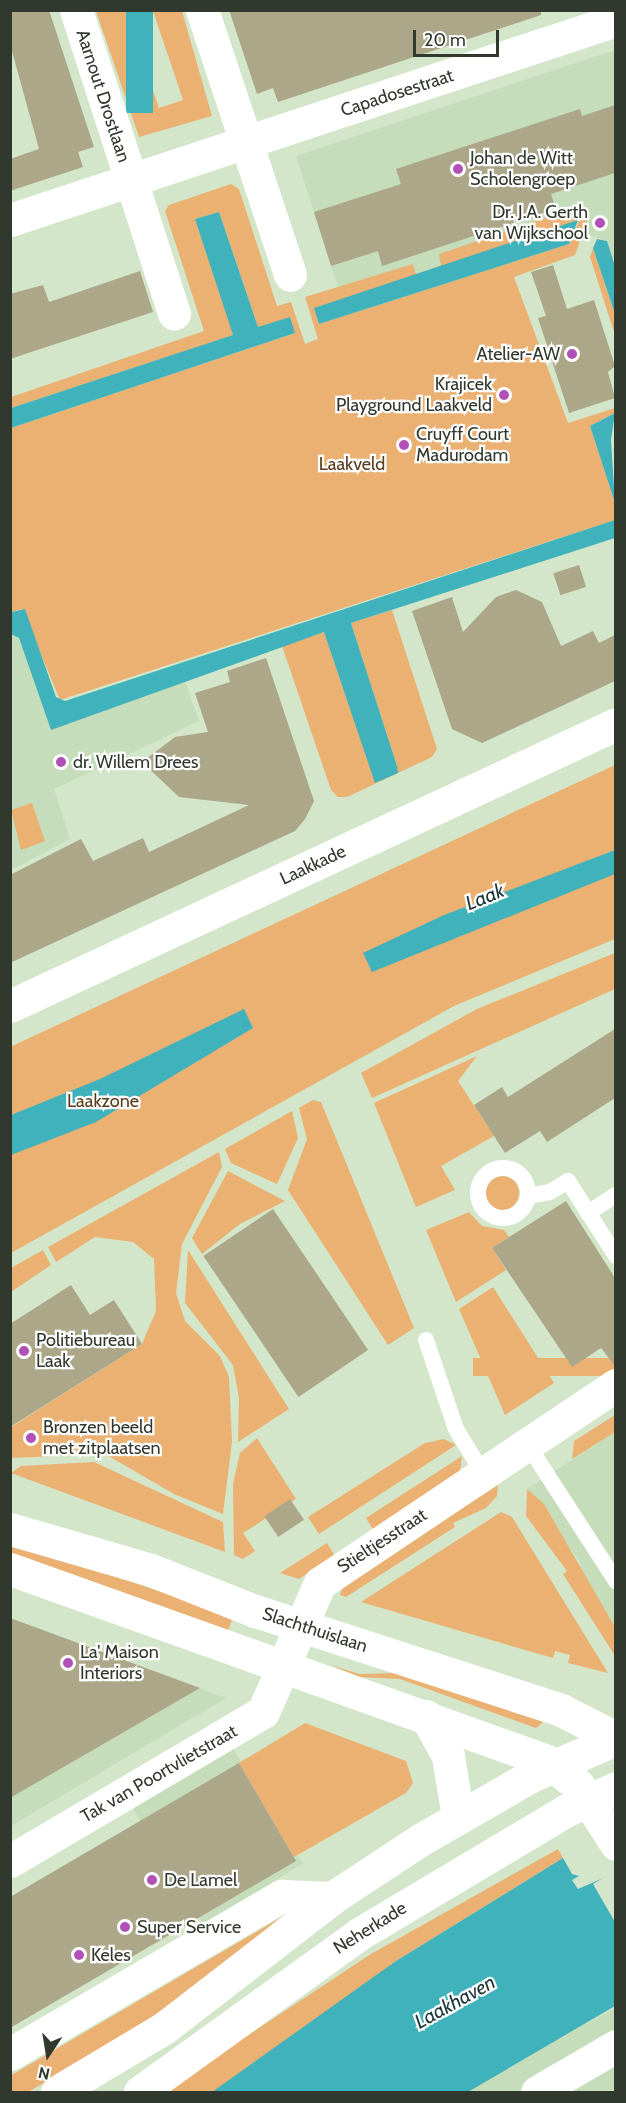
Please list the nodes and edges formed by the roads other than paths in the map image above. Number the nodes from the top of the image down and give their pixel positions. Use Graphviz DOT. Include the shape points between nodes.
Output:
graph roads {
  1 [pos="76,10"];
  2 [pos="202,10"];
  3 [pos="615,20"];
  4 [pos="246,143"];
  5 [pos="131,181"];
  6 [pos="10,220"];
  7 [pos="290,275"];
  8 [pos="174,314"];
  9 [pos="615,724"];
  10 [pos="10,1006"];
  11 [pos="615,1195"];
  12 [pos="528,1196"];
  13 [pos="588,1213"];
  14 [pos="615,1256"];
  15 [pos="426,1340"];
  16 [pos="615,1385"];
  17 [pos="526,1442"];
  18 [pos="484,1475"];
  19 [pos="10,1529"];
  20 [pos="10,1569"];
  21 [pos="615,1581"];
  22 [pos="300,1625"];
  23 [pos="285,1668"];
  24 [pos="426,1716"];
  25 [pos="615,1738"];
  26 [pos="554,1766"];
  27 [pos="602,1794"];
  28 [pos="458,1817"];
  29 [pos="615,1844"];
  30 [pos="10,1861"];
  31 [pos="332,1898"];
  32 [pos="615,2046"];
  33 [pos="10,2054"];
  34 [pos="57,2092"];
  35 [pos="140,2092"];
  36 [pos="537,2092"];
  1 -- 5 [label="street, Aarnout Drostlaan"];
  2 -- 4 [label="street"];
  3 -- 4 [label="street, Capadosestraat"];
  4 -- 5 [label="street, Capadosestraat"];
  4 -- 7 [label="street"];
  5 -- 6 [label="street, Capadosestraat"];
  5 -- 8 [label="street"];
  9 -- 10 [label="street, Laakkade"];
  11 -- 13 [label="lane"];
  12 -- 13 [label="lane" via="550,1192 568,1181"];
  13 -- 14 [label="lane"];
  15 -- 18 [label="lane" via="456,1429"];
  16 -- 17 [label="street, Stieltjesstraat"];
  17 -- 18 [label="street, Stieltjesstraat"];
  17 -- 21 [label="lane"];
  18 -- 22 [label="street, Stieltjesstraat" via="330,1575 314,1591"];
  19 -- 22 [label="street, Slachthuislaan" via="151,1570"];
  20 -- 23 [label="street"];
  22 -- 23 [label="street, Stieltjesstraat"];
  22 -- 25 [label="street, Slachthuislaan" via="571,1713"];
  23 -- 24 [label="street"];
  23 -- 30 [label="street, Tak van Poortvlietstraat" via="272,1701 258,1716"];
  24 -- 26 [label="street"];
  24 -- 28 [label="street" via="448,1756"];
  25 -- 26 [label="street"];
  26 -- 27 [label="street"];
  26 -- 28 [label="street"];
  27 -- 29 [label="street"];
  27 -- 35 [label="street, Neherkade" via="342,1945"];
  28 -- 31 [label="street"];
  31 -- 33 [label="street" via="282,1896"];
  31 -- 34 [label="street" via="172,2023"];
  32 -- 36 [label="street"];
}
